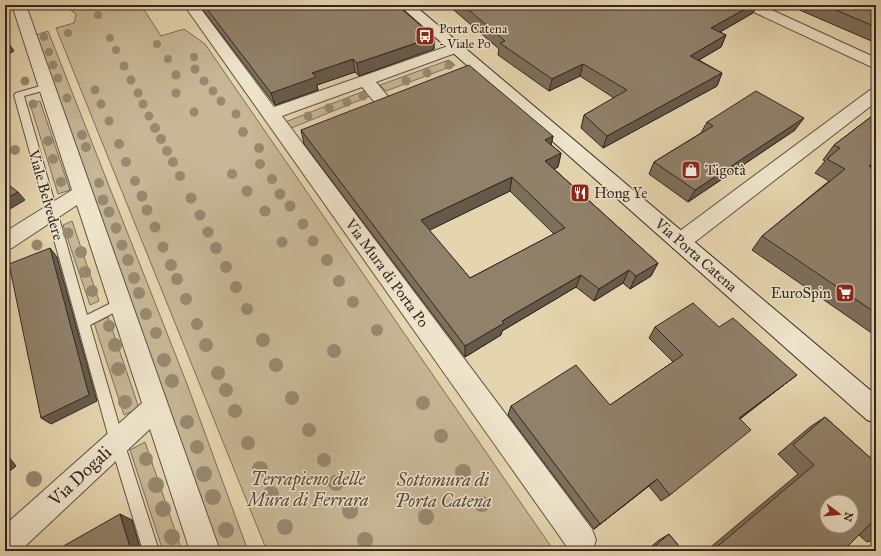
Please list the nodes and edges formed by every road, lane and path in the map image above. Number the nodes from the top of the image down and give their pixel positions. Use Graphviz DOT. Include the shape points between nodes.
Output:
graph roads {
  1 [pos="192,5"];
  2 [pos="406,5"];
  3 [pos="752,5"];
  4 [pos="16,6"];
  5 [pos="456,48"];
  6 [pos="876,64"];
  7 [pos="366,81"];
  8 [pos="47,87"];
  9 [pos="876,94"];
  10 [pos="386,104"];
  11 [pos="271,114"];
  12 [pos="83,192"];
  13 [pos="51,213"];
  14 [pos="5,242"];
  15 [pos="680,242"];
  16 [pos="121,303"];
  17 [pos="83,323"];
  18 [pos="156,407"];
  19 [pos="876,411"];
  20 [pos="116,442"];
  21 [pos="582,540"];
  22 [pos="5,545"];
  23 [pos="151,551"];
  24 [pos="205,551"];
  1 -- 11 [label="street, Via Mura di Porta Po"];
  2 -- 5 [label="street, Via Porta Catena"];
  3 -- 6 [label="street"];
  4 -- 8 [label="street"];
  5 -- 7 [label="street"];
  5 -- 15 [label="street, Via Porta Catena" via="472,71"];
  7 -- 10 [label="street"];
  7 -- 11 [label="street"];
  8 -- 12 [label="street"];
  8 -- 13 [label="lane, Viale Belvedere" via="18,96"];
  9 -- 15 [label="street"];
  11 -- 21 [label="street, Via Mura di Porta Po" via="298,138"];
  12 -- 13 [label="street"];
  12 -- 16 [label="street"];
  13 -- 14 [label="street"];
  13 -- 17 [label="lane, Viale Belvedere"];
  15 -- 19 [label="street, Via Porta Catena"];
  16 -- 17 [label="lane"];
  16 -- 18 [label="street"];
  17 -- 20 [label="lane, Viale Belvedere"];
  18 -- 20 [label="street, Via Dogali"];
  18 -- 24 [label="street"];
  20 -- 22 [label="street, Via Dogali"];
  20 -- 23 [label="lane, Viale Belvedere"];
}
